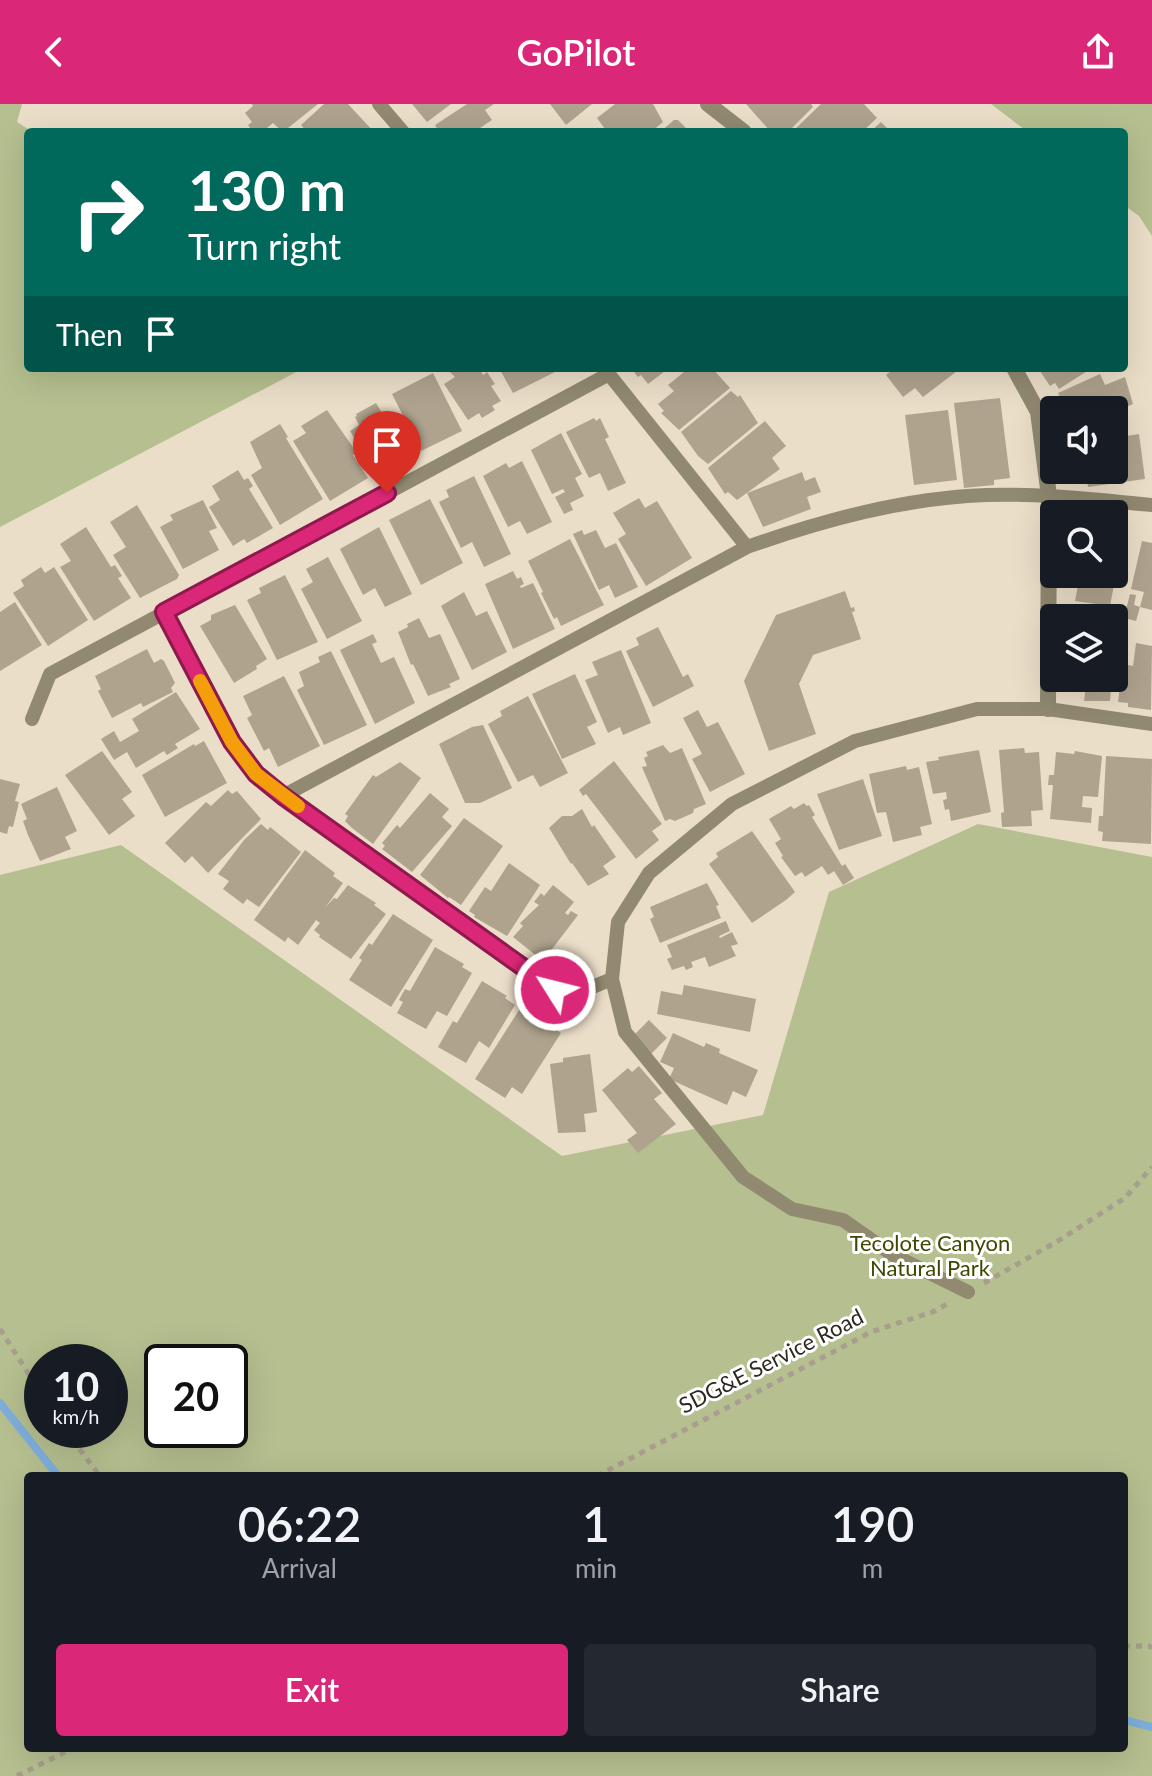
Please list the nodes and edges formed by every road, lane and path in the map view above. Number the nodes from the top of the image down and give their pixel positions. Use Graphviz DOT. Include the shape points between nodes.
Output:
graph roads {
  1 [pos="379,104"];
  2 [pos="708,104"];
  3 [pos="400,128"];
  4 [pos="739,128"];
  5 [pos="604,372"];
  6 [pos="607,372"];
  7 [pos="1016,372"];
  8 [pos="1049,496"];
  9 [pos="1152,505"];
  10 [pos="747,547"];
  11 [pos="164,612"];
  12 [pos="1048,709"];
  13 [pos="32,719"];
  14 [pos="1152,724"];
  15 [pos="283,796"];
  16 [pos="612,979"];
  17 [pos="1152,1167"];
  18 [pos="968,1292"];
  19 [pos="0,1329"];
  20 [pos="24,1367"];
  21 [pos="79,1448"];
  22 [pos="97,1472"];
  23 [pos="605,1472"];
  24 [pos="1128,1646"];
  25 [pos="1152,1648"];
  26 [pos="65,1752"];
  27 [pos="17,1776"];
  1 -- 3 [label="lane"];
  2 -- 4 [label="street"];
  5 -- 11 [label="lane"];
  6 -- 10 [label="lane"];
  7 -- 8 [label="street" via="1038,412"];
  8 -- 9 [label="lane"];
  8 -- 10 [label="lane" via="986,495 904,504 811,524"];
  8 -- 12 [label="street"];
  10 -- 15 [label="lane"];
  11 -- 13 [label="lane" via="50,674"];
  11 -- 15 [label="lane" via="232,742 256,774"];
  12 -- 14 [label="lane"];
  12 -- 16 [label="lane" via="977,709 855,741 732,804 649,873 618,922"];
  15 -- 16 [label="lane" via="555,990 585,990"];
  16 -- 18 [label="lane" via="625,1032 743,1177 792,1209 843,1220 893,1255"];
  17 -- 18 [label="path, SDG&E Service Road" via="1125,1198"];
  18 -- 23 [label="path, SDG&E Service Road" via="935,1311 871,1332"];
  19 -- 20 [label="path"];
  21 -- 22 [label="path"];
  24 -- 25 [label="path"];
  26 -- 27 [label="path"];
}
